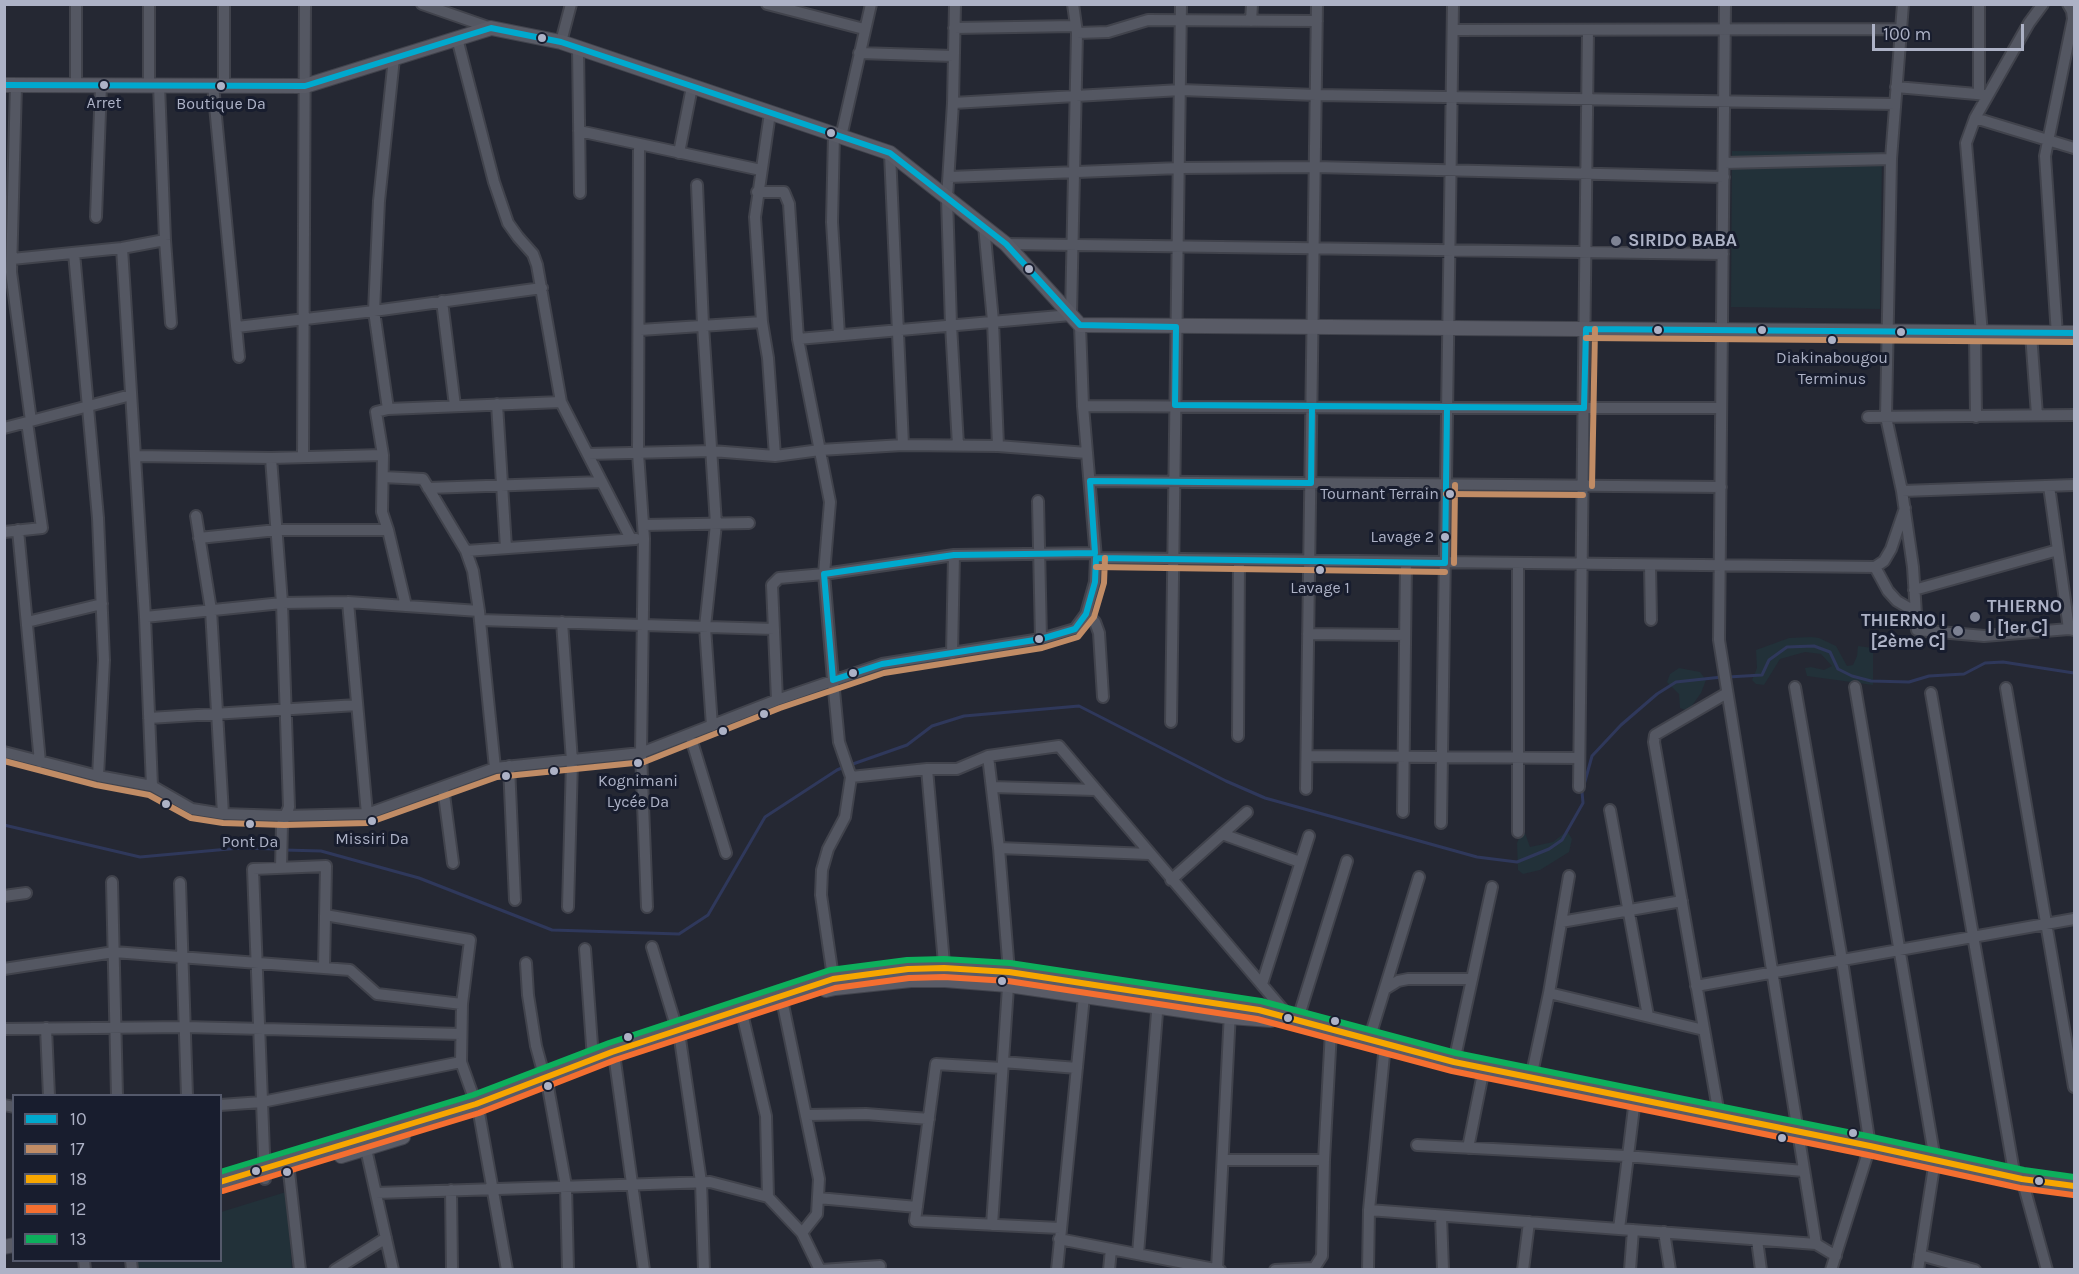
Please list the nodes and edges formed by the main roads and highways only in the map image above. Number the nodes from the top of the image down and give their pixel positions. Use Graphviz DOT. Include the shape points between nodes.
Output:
graph roads {
  1 [pos="10,85"];
  2 [pos="2074,333"];
  3 [pos="1009,979"];
  4 [pos="1158,1001"];
  5 [pos="679,1035"];
  6 [pos="547,1083"];
  7 [pos="478,1108"];
  8 [pos="265,1174"];
  9 [pos="222,1182"];
  10 [pos="2074,1186"];
  11 [pos="222,1190"];
  1 -- 2 [label="main road" via="305,86 491,28 561,42 890,153 1006,244 1075,320 1176,327"];
  3 -- 4 [label="main road"];
  3 -- 4 [label="main road" via="1084,996"];
  3 -- 5 [label="main road" via="945,974 911,980 834,983"];
  4 -- 10 [label="main road" via="1295,1021 1454,1062 2018,1178"];
  5 -- 6 [label="main road"];
  5 -- 6 [label="main road" via="593,1059"];
  6 -- 7 [label="main road"];
  7 -- 8 [label="main road"];
  7 -- 8 [label="main road" via="366,1149 289,1172"];
  8 -- 9 [label="main road"];
  8 -- 11 [label="main road"];
}
